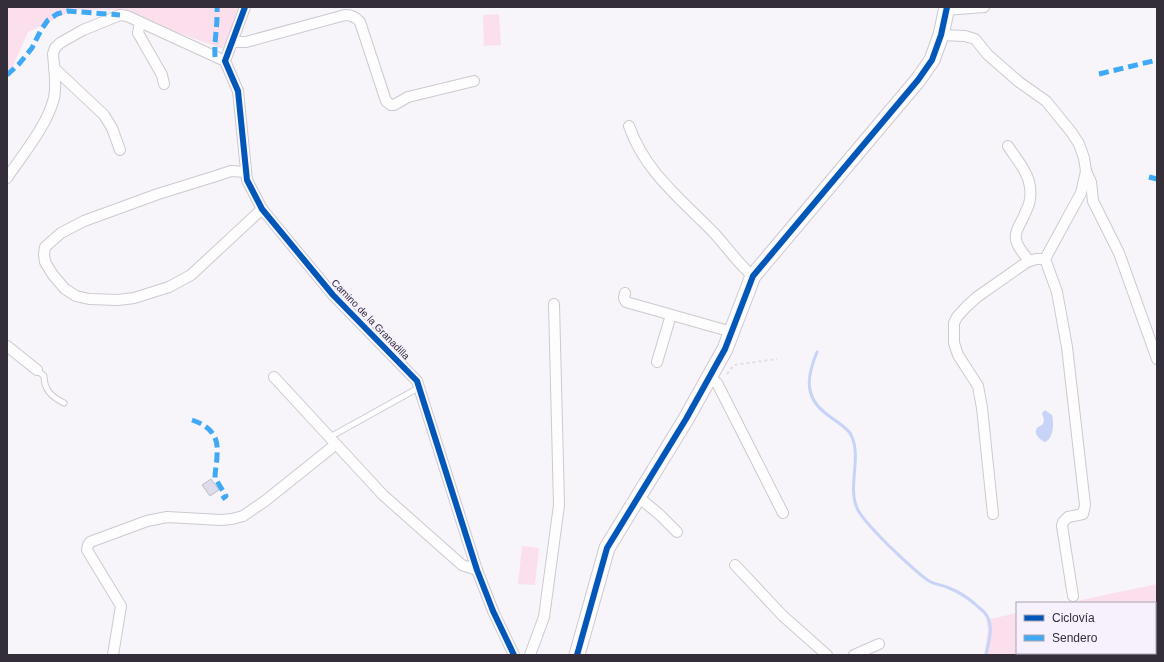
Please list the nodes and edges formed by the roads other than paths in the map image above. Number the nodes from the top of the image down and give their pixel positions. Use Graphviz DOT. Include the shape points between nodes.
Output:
graph roads {
  1 [pos="245,7"];
  2 [pos="984,7"];
  3 [pos="946,9"];
  4 [pos="140,22"];
  5 [pos="941,35"];
  6 [pos="232,42"];
  7 [pos="225,61"];
  8 [pos="54,68"];
  9 [pos="474,81"];
  10 [pos="164,84"];
  11 [pos="629,126"];
  12 [pos="1008,146"];
  13 [pos="120,150"];
  14 [pos="1086,171"];
  15 [pos="246,172"];
  16 [pos="7,178"];
  17 [pos="262,209"];
  18 [pos="1046,259"];
  19 [pos="1028,261"];
  20 [pos="753,276"];
  21 [pos="626,293"];
  22 [pos="554,304"];
  23 [pos="671,315"];
  24 [pos="732,332"];
  25 [pos="7,346"];
  26 [pos="1157,360"];
  27 [pos="657,362"];
  28 [pos="37,370"];
  29 [pos="274,377"];
  30 [pos="709,377"];
  31 [pos="420,387"];
  32 [pos="64,403"];
  33 [pos="332,442"];
  34 [pos="638,497"];
  35 [pos="783,513"];
  36 [pos="993,514"];
  37 [pos="677,532"];
  38 [pos="735,565"];
  39 [pos="477,570"];
  40 [pos="1073,596"];
  41 [pos="879,644"];
  42 [pos="113,655"];
  43 [pos="514,655"];
  44 [pos="530,655"];
  45 [pos="577,655"];
  46 [pos="827,655"];
  47 [pos="854,655"];
  1 -- 6 [label="street"];
  2 -- 3 [label="street"];
  3 -- 5 [label="street"];
  4 -- 7 [label="street"];
  4 -- 8 [label="street" via="120,15 83,30 55,48"];
  4 -- 10 [label="street" via="138,33 162,75"];
  5 -- 14 [label="street" via="974,39 1019,82 1046,101 1079,144"];
  5 -- 20 [label="street" via="932,60 918,80"];
  6 -- 7 [label="street"];
  6 -- 9 [label="street" via="246,42 349,15 360,22 388,104 397,104 408,97"];
  7 -- 15 [label="street, Camino de la Granadilla" via="238,91"];
  8 -- 13 [label="street" via="104,115"];
  8 -- 16 [label="street" via="54,97 49,112"];
  11 -- 20 [label="street" via="634,142 647,164"];
  12 -- 19 [label="street" via="1028,177 1030,187 1027,210 1016,233 1017,243"];
  14 -- 18 [label="street" via="1081,193"];
  14 -- 26 [label="street" via="1091,182 1093,201 1119,253"];
  15 -- 17 [label="street, Camino de la Granadilla" via="247,180"];
  15 -- 17 [label="street" via="231,171 84,221 60,233 45,247 45,262 65,290 76,296 89,299 134,298 169,287 191,275"];
  17 -- 31 [label="street, Camino de la Granadilla" via="333,294"];
  18 -- 19 [label="street"];
  18 -- 40 [label="street" via="1057,292 1067,347 1085,505 1083,514 1068,517 1062,526"];
  19 -- 36 [label="street" via="977,297 954,323 954,343 958,355 978,386"];
  20 -- 24 [label="street"];
  21 -- 23 [label="street" via="626,302"];
  22 -- 44 [label="street" via="559,505 544,617"];
  23 -- 24 [label="street"];
  23 -- 27 [label="street"];
  24 -- 30 [label="street"];
  25 -- 28 [label="street"];
  28 -- 32 [label="lane" via="44,376 48,392"];
  29 -- 33 [label="street"];
  30 -- 34 [label="street"];
  30 -- 35 [label="street" via="717,383"];
  31 -- 33 [label="lane"];
  31 -- 39 [label="street, Camino de la Granadilla"];
  33 -- 39 [label="street" via="383,495 462,565"];
  33 -- 42 [label="street" via="265,501 243,516 221,520 167,517 147,521 90,542 87,550 121,606"];
  34 -- 37 [label="street"];
  34 -- 45 [label="street" via="607,548"];
  38 -- 46 [label="street" via="783,616"];
  39 -- 43 [label="street, Camino de la Granadilla" via="493,612"];
  41 -- 47 [label="street"];
}
